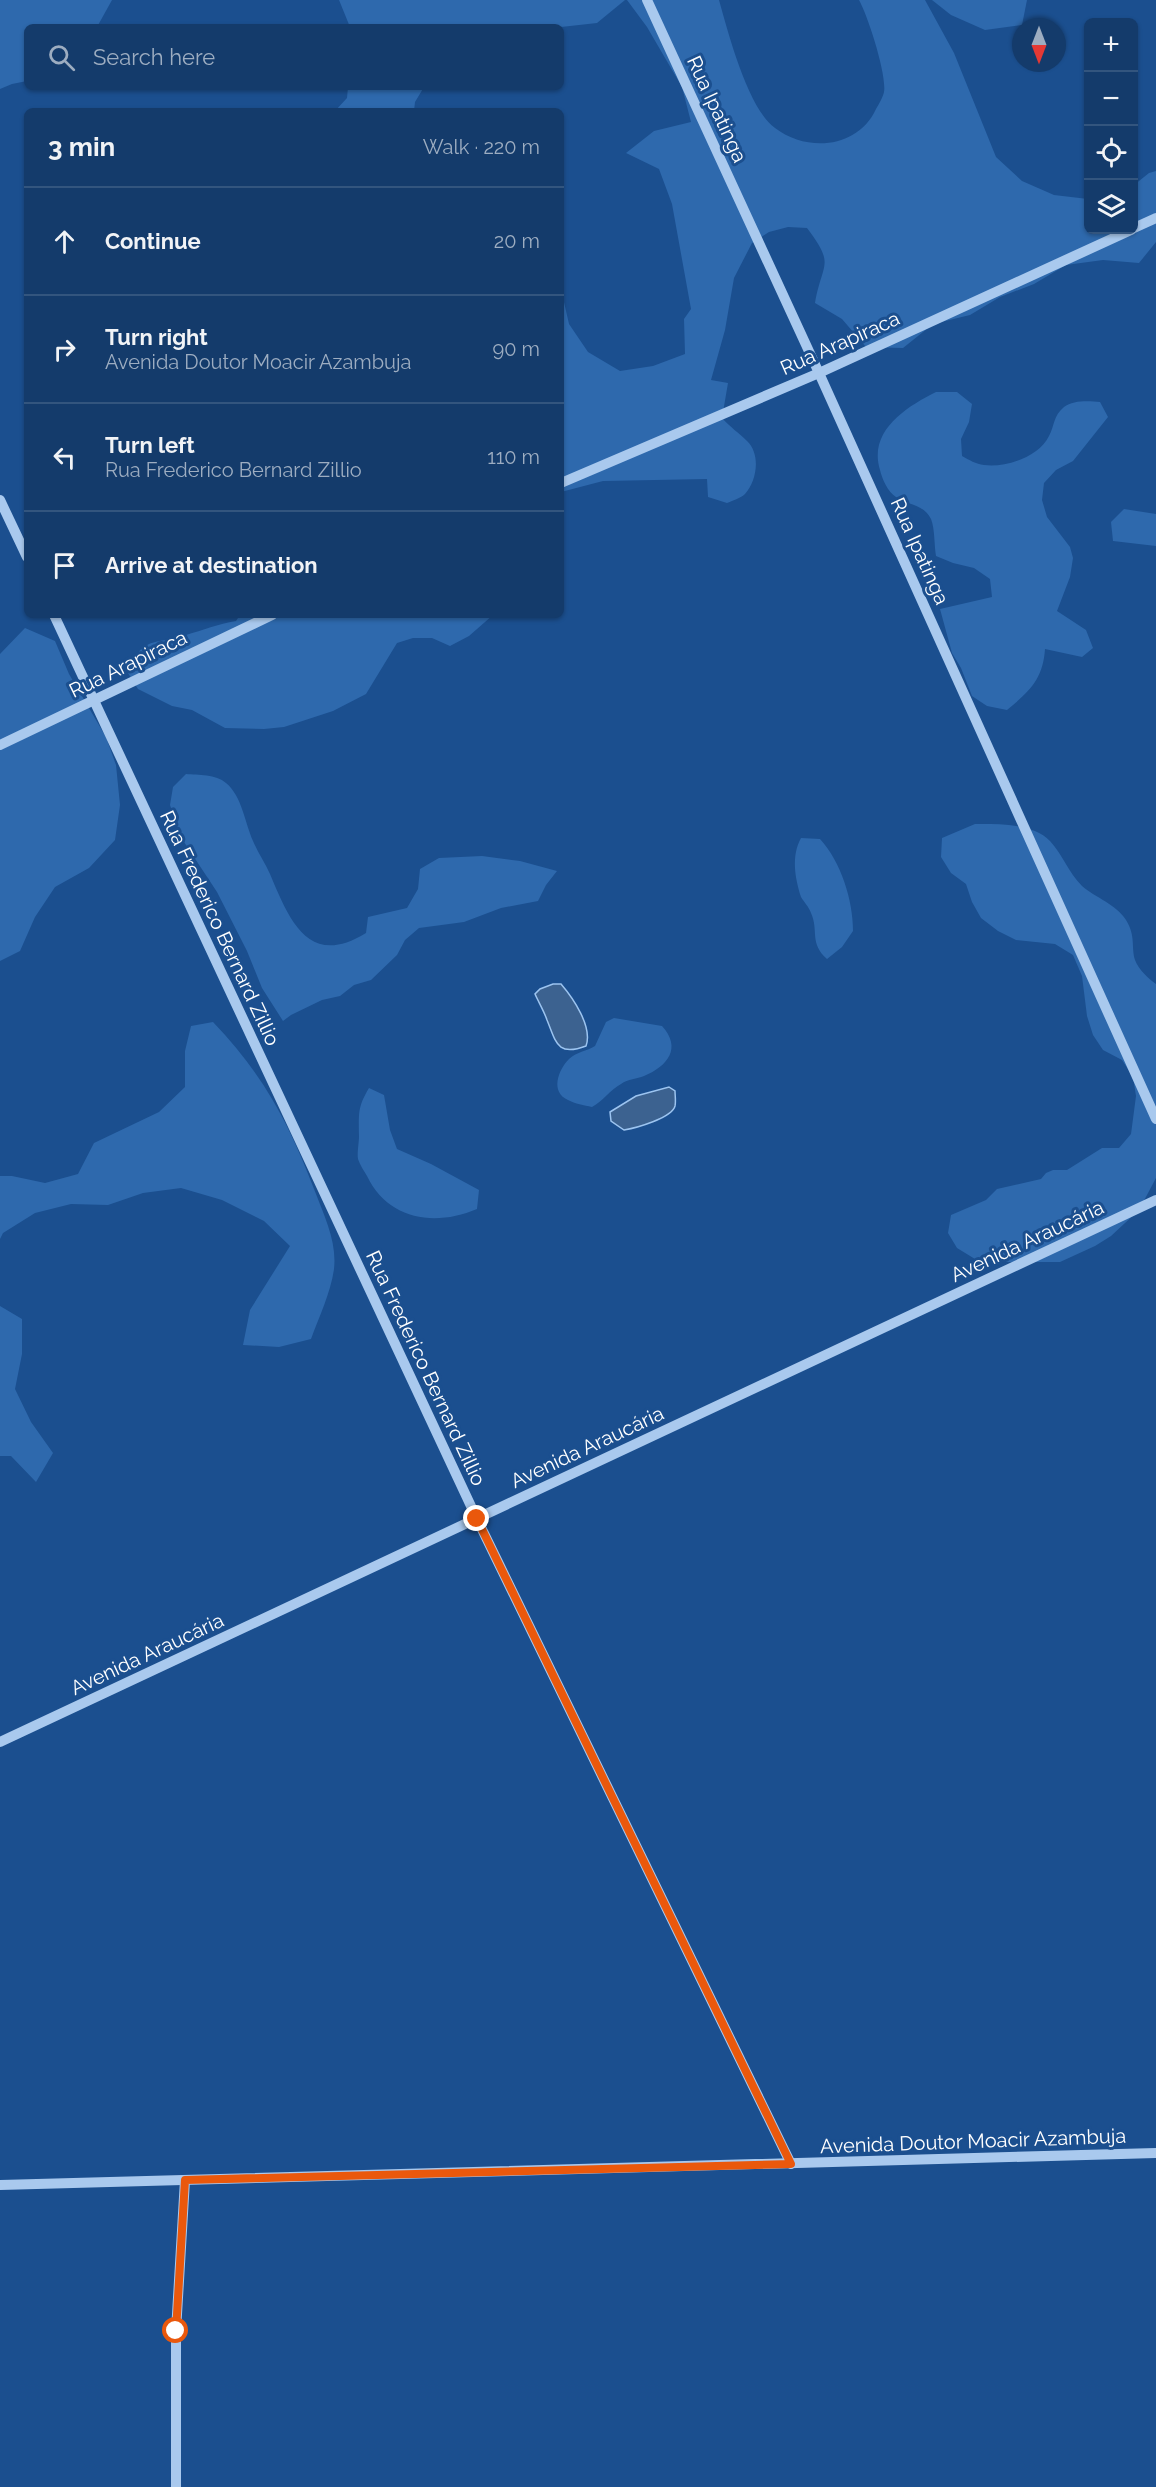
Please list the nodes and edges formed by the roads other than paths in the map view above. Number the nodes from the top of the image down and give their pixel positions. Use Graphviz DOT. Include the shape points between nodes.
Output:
graph roads {
  1 [pos="647,0"];
  2 [pos="1156,218"];
  3 [pos="1138,226"];
  4 [pos="1121,234"];
  5 [pos="819,373"];
  6 [pos="564,482"];
  7 [pos="0,500"];
  8 [pos="24,551"];
  9 [pos="55,618"];
  10 [pos="266,618"];
  11 [pos="94,700"];
  12 [pos="0,745"];
  13 [pos="1156,1119"];
  14 [pos="1156,1200"];
  15 [pos="477,1519"];
  16 [pos="0,1742"];
  17 [pos="1156,2153"];
  18 [pos="791,2164"];
  19 [pos="185,2180"];
  20 [pos="0,2185"];
  21 [pos="176,2487"];
  1 -- 5 [label="street, Rua Ipatinga"];
  2 -- 3 [label="street, Rua Arapiraca"];
  4 -- 5 [label="street, Rua Arapiraca"];
  5 -- 6 [label="street, Rua Arapiraca"];
  5 -- 13 [label="street, Rua Ipatinga"];
  7 -- 8 [label="street"];
  9 -- 11 [label="street, Rua Frederico Bernard Zillio"];
  10 -- 11 [label="street, Rua Arapiraca"];
  11 -- 12 [label="street, Rua Arapiraca"];
  11 -- 15 [label="street, Rua Frederico Bernard Zillio"];
  14 -- 15 [label="street, Avenida Araucária"];
  15 -- 16 [label="street, Avenida Araucária"];
  15 -- 18 [label="street, Rua Frederico Bernard Zillio"];
  17 -- 18 [label="street, Avenida Doutor Moacir Azambuja"];
  18 -- 19 [label="street, Avenida Doutor Moacir Azambuja"];
  19 -- 20 [label="street, Avenida Doutor Moacir Azambuja"];
  19 -- 21 [label="street" via="176,2331"];
}
